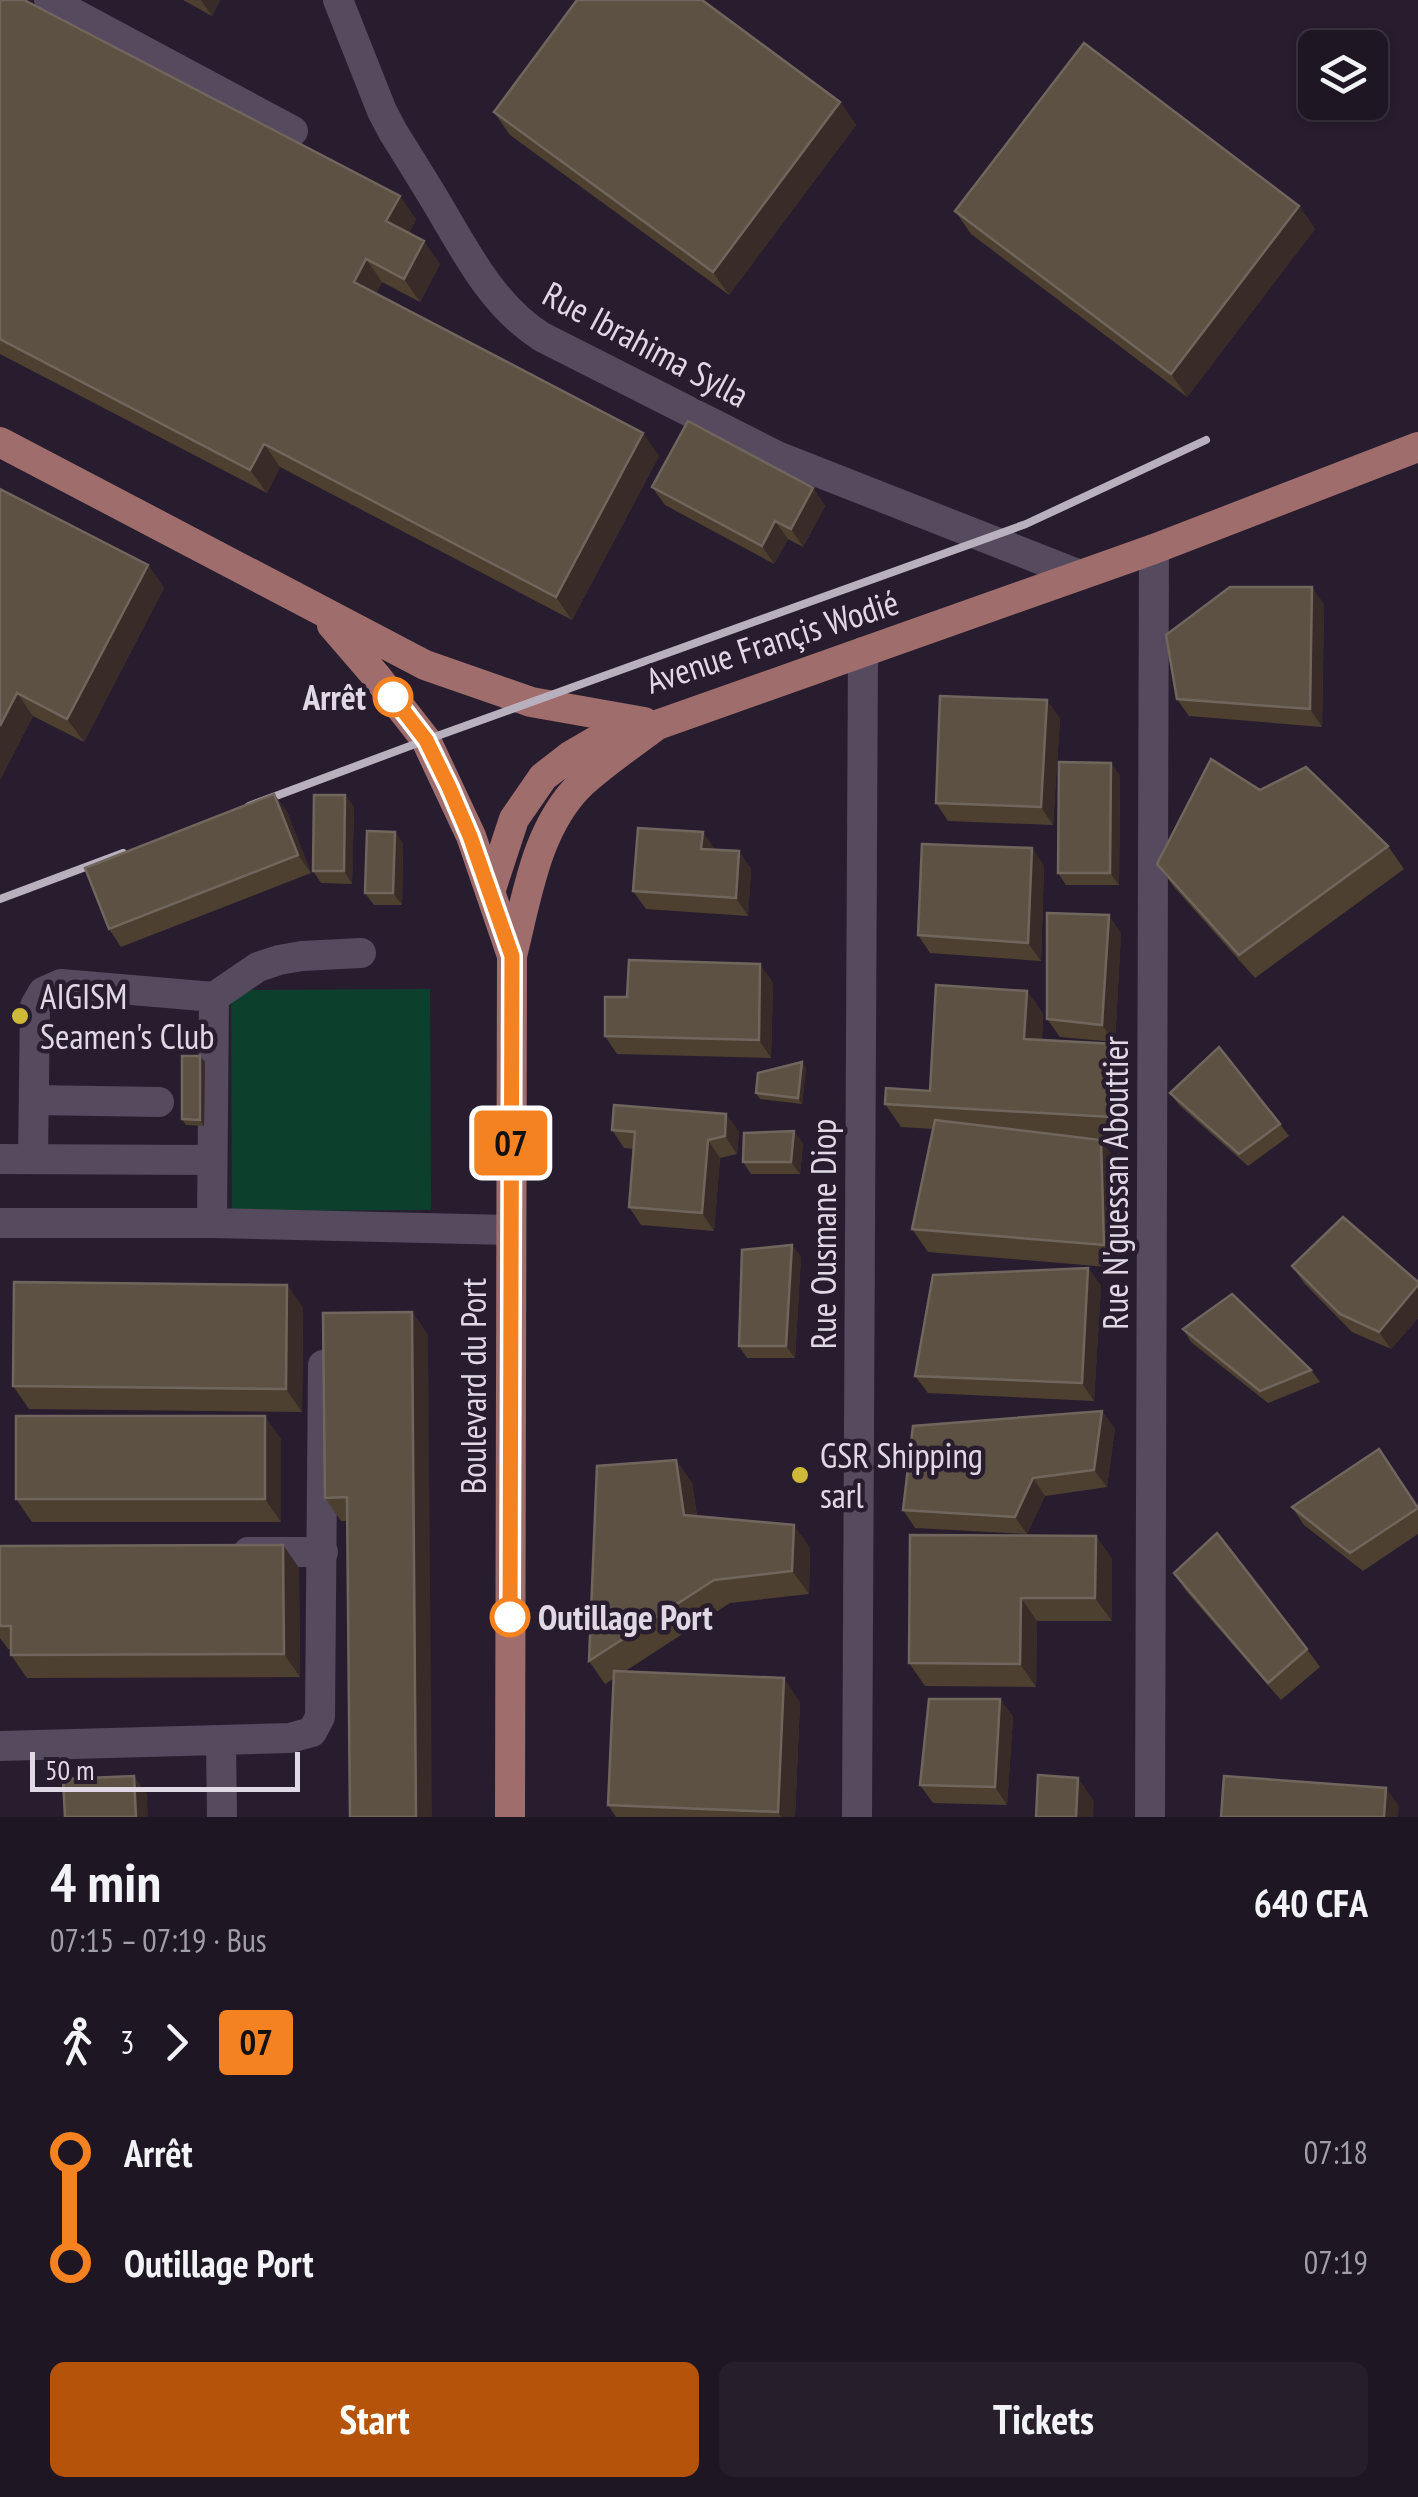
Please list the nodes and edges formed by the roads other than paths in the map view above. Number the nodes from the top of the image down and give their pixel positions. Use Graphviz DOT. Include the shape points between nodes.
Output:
graph roads {
  1 [pos="49,0"];
  2 [pos="338,0"];
  3 [pos="293,131"];
  4 [pos="0,442"];
  5 [pos="1418,447"];
  6 [pos="1154,549"];
  7 [pos="1080,575"];
  8 [pos="320,611"];
  9 [pos="863,652"];
  10 [pos="656,725"];
  11 [pos="490,892"];
  12 [pos="361,953"];
  13 [pos="512,956"];
  14 [pos="214,997"];
  15 [pos="34,1100"];
  16 [pos="159,1102"];
  17 [pos="0,1159"];
  18 [pos="34,1159"];
  19 [pos="212,1160"];
  20 [pos="0,1223"];
  21 [pos="212,1223"];
  22 [pos="510,1230"];
  23 [pos="323,1366"];
  24 [pos="228,1552"];
  25 [pos="323,1552"];
  26 [pos="221,1741"];
  27 [pos="0,1746"];
  28 [pos="222,1817"];
  29 [pos="510,1817"];
  30 [pos="857,1817"];
  31 [pos="1150,1817"];
  1 -- 3 [label="street"];
  2 -- 7 [label="street, Rue Ibrahima Sylla" via="393,132 473,266 522,324 777,456"];
  4 -- 8 [label="main road, Avenue Françis Wodié"];
  5 -- 6 [label="main road, Avenue Françis Wodié"];
  6 -- 7 [label="main road, Avenue Françis Wodié"];
  6 -- 31 [label="street, Rue N'guessan Abouttier"];
  7 -- 9 [label="main road, Avenue Françis Wodié"];
  8 -- 10 [label="main road, Avenue Françis Wodié" via="472,683 531,702"];
  8 -- 11 [label="main road, Boulevard du Port" via="426,740"];
  9 -- 10 [label="main road, Avenue Françis Wodié"];
  9 -- 30 [label="street, Rue Ousmane Diop"];
  10 -- 11 [label="main road" via="600,738 543,777 514,819"];
  10 -- 13 [label="main road, Boulevard du Port" via="581,784 553,820"];
  11 -- 13 [label="main road, Boulevard du Port"];
  12 -- 14 [label="street" via="279,960"];
  13 -- 22 [label="main road, Boulevard du Port"];
  14 -- 15 [label="street" via="62,984 43,992 34,1006"];
  14 -- 19 [label="street"];
  15 -- 16 [label="street"];
  15 -- 18 [label="street"];
  17 -- 18 [label="street"];
  18 -- 19 [label="street"];
  19 -- 21 [label="street"];
  20 -- 21 [label="street"];
  21 -- 22 [label="street"];
  22 -- 29 [label="main road, Boulevard du Port"];
  23 -- 25 [label="street"];
  24 -- 25 [label="street"];
  25 -- 26 [label="street" via="320,1717 312,1732"];
  26 -- 27 [label="street"];
  26 -- 28 [label="street"];
}
